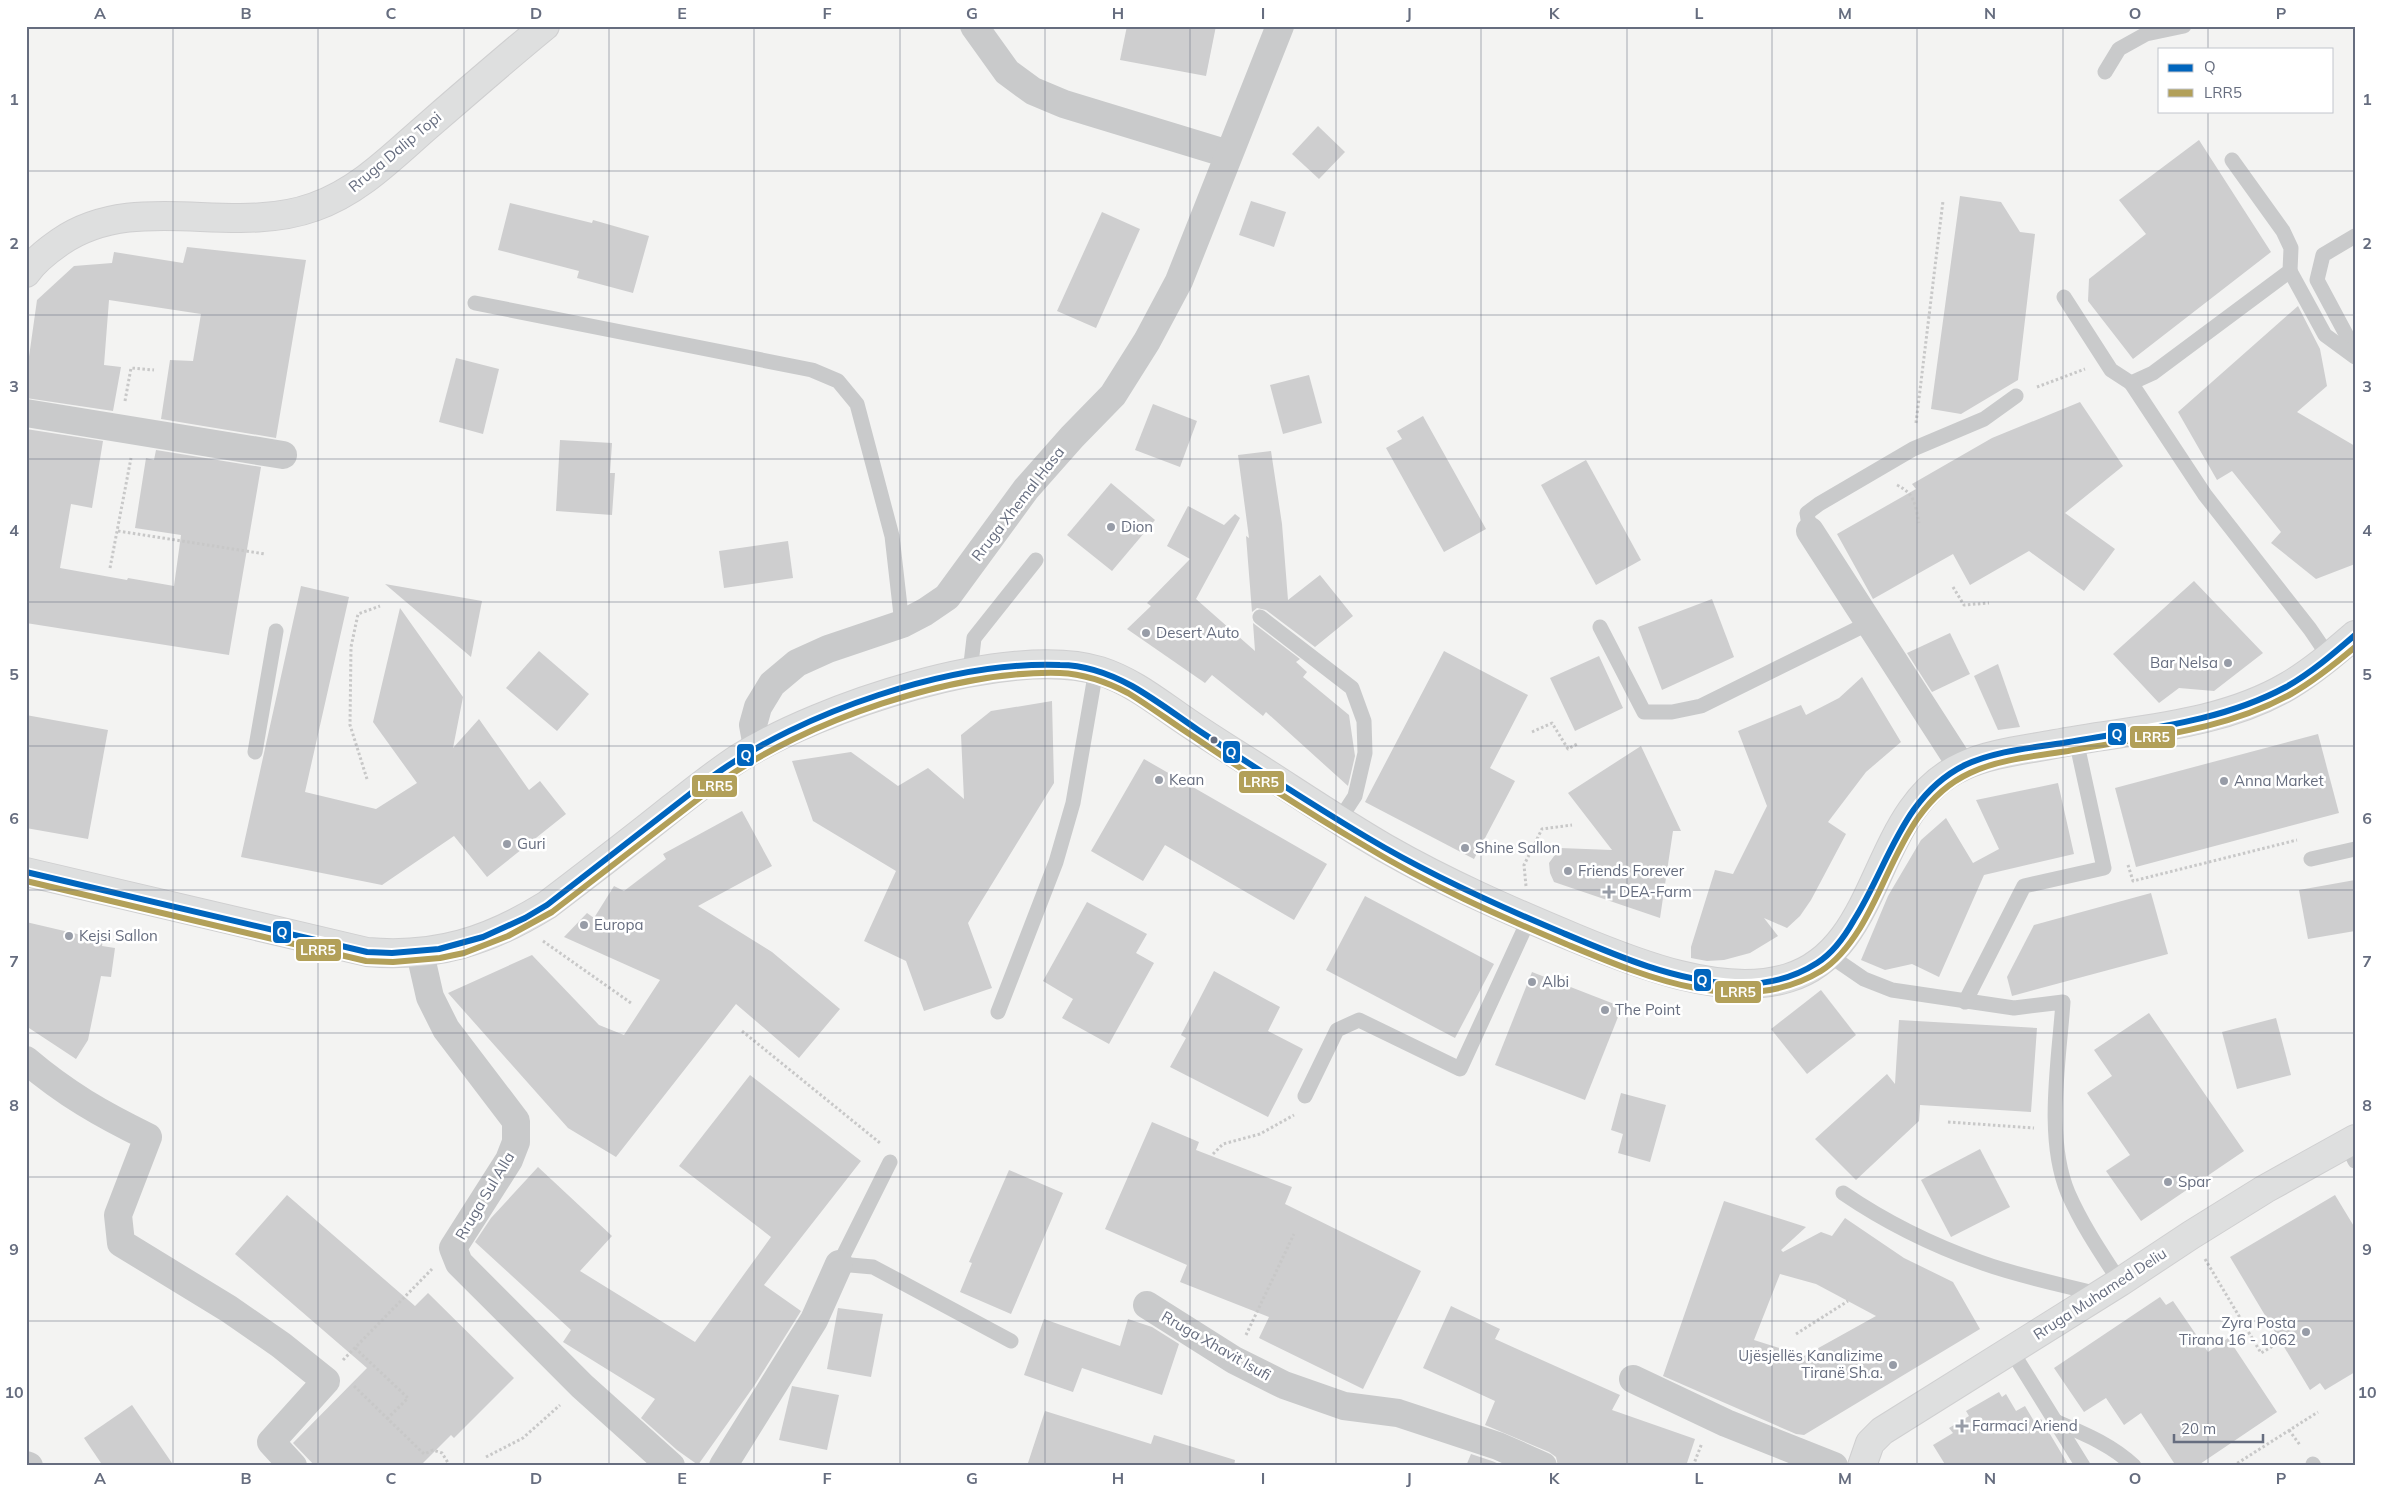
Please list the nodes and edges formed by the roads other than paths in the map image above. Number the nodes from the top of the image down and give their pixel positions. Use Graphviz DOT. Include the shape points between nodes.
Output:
graph roads {
  1 [pos="545,26"];
  2 [pos="974,26"];
  3 [pos="1280,26"];
  4 [pos="2184,26"];
  5 [pos="2105,72"];
  6 [pos="1228,154"];
  7 [pos="2232,160"];
  8 [pos="2355,236"];
  9 [pos="2290,271"];
  10 [pos="26,272"];
  11 [pos="2064,297"];
  12 [pos="475,303"];
  13 [pos="2355,351"];
  14 [pos="2355,357"];
  15 [pos="2131,383"];
  16 [pos="2016,396"];
  17 [pos="26,413"];
  18 [pos="283,455"];
  19 [pos="1810,530"];
  20 [pos="1036,560"];
  21 [pos="1260,618"];
  22 [pos="1871,622"];
  23 [pos="902,624"];
  24 [pos="1600,627"];
  25 [pos="276,630"];
  26 [pos="2355,635"];
  27 [pos="2329,657"];
  28 [pos="1096,670"];
  29 [pos="970,672"];
  30 [pos="2076,740"];
  31 [pos="757,746"];
  32 [pos="255,752"];
  33 [pos="1962,767"];
  34 [pos="1340,819"];
  35 [pos="2355,849"];
  36 [pos="2311,859"];
  37 [pos="26,872"];
  38 [pos="1529,919"];
  39 [pos="420,953"];
  40 [pos="1829,955"];
  41 [pos="1965,1002"];
  42 [pos="998,1012"];
  43 [pos="26,1060"];
  44 [pos="1305,1096"];
  45 [pos="2352,1148"];
  46 [pos="890,1162"];
  47 [pos="1843,1193"];
  48 [pos="839,1264"];
  49 [pos="2109,1288"];
  50 [pos="1147,1305"];
  51 [pos="1011,1341"];
  52 [pos="2011,1350"];
  53 [pos="1633,1379"];
  54 [pos="2057,1422"];
  55 [pos="293,1466"];
  56 [pos="671,1466"];
  57 [pos="723,1466"];
  58 [pos="1543,1466"];
  59 [pos="1834,1466"];
  60 [pos="1862,1466"];
  61 [pos="2083,1466"];
  62 [pos="2134,1466"];
  1 -- 10 [label="main road, Rruga Dalip Topi" via="373,173 338,198 293,214 252,218 148,215 120,218 70,235 47,251"];
  2 -- 6 [label="street" via="1007,72 1033,91 1064,104"];
  3 -- 6 [label="street, Rruga Xhemal Hasa"];
  4 -- 5 [label="lane" via="2146,34 2119,49"];
  6 -- 23 [label="street, Rruga Xhemal Hasa" via="1179,281 1113,395 1026,489 946,597"];
  7 -- 9 [label="lane" via="2283,231 2291,248"];
  8 -- 13 [label="lane" via="2323,254 2317,280"];
  9 -- 14 [label="lane" via="2325,335"];
  9 -- 15 [label="lane" via="2153,373"];
  11 -- 15 [label="lane" via="2111,370"];
  12 -- 23 [label="lane" via="812,370 838,381 857,404 881,491 892,536"];
  15 -- 27 [label="lane" via="2205,495"];
  16 -- 19 [label="lane" via="1984,419 1913,448 1806,514"];
  17 -- 18 [label="street"];
  19 -- 22 [label="street"];
  20 -- 29 [label="lane" via="974,638"];
  21 -- 34 [label="lane" via="1352,688 1364,721 1364,753 1355,796"];
  22 -- 24 [label="lane" via="1701,706 1672,712 1644,712"];
  22 -- 33 [label="street"];
  23 -- 31 [label="street, Rruga Xhemal Hasa" via="820,652 798,663 772,684 758,707 753,725"];
  25 -- 32 [label="lane"];
  26 -- 27 [label="main road"];
  27 -- 30 [label="main road" via="2288,686 2216,716"];
  28 -- 29 [label="main road" via="1066,665 1033,665"];
  28 -- 34 [label="main road" via="1124,680"];
  28 -- 42 [label="lane" via="1073,802 1056,862"];
  29 -- 31 [label="main road" via="818,718"];
  30 -- 33 [label="main road" via="2008,752"];
  30 -- 41 [label="lane" via="2104,868 2024,886"];
  31 -- 39 [label="main road" via="548,904 519,922 454,947"];
  33 -- 40 [label="main road" via="1941,778 1912,811 1896,836 1855,920"];
  34 -- 38 [label="main road" via="1426,870"];
  35 -- 36 [label="lane"];
  37 -- 39 [label="main road" via="367,952"];
  38 -- 40 [label="main road" via="1634,960 1715,982 1744,984 1790,978"];
  38 -- 44 [label="lane" via="1460,1069 1359,1020 1337,1030"];
  39 -- 56 [label="street, Rruga Sul Alla" via="430,997 446,1029 516,1121 516,1142 509,1160 453,1248 459,1262 582,1386"];
  40 -- 41 [label="lane" via="1864,979 1892,990"];
  41 -- 49 [label="lane" via="2014,1008 2063,1002 2055,1128 2058,1159 2068,1192"];
  43 -- 55 [label="street" via="56,1086 87,1106 148,1137 118,1215 121,1243 229,1309 326,1381 272,1442"];
  45 -- 49 [label="main road, Rruga Muhamed Deliu" via="2265,1190"];
  46 -- 48 [label="lane"];
  47 -- 49 [label="lane" via="1908,1231 1980,1262"];
  48 -- 51 [label="lane" via="873,1267"];
  48 -- 57 [label="street" via="814,1320"];
  49 -- 52 [label="main road, Rruga Muhamed Deliu"];
  50 -- 58 [label="street, Rruga Xhavit Isufi" via="1234,1360 1284,1385 1344,1406 1398,1413 1498,1446"];
  52 -- 54 [label="lane"];
  52 -- 60 [label="main road, Rruga Muhamed Deliu" via="1882,1431 1870,1443"];
  53 -- 59 [label="street" via="1726,1423"];
  54 -- 61 [label="lane"];
  54 -- 62 [label="lane" via="2096,1439 2122,1454"];
}
